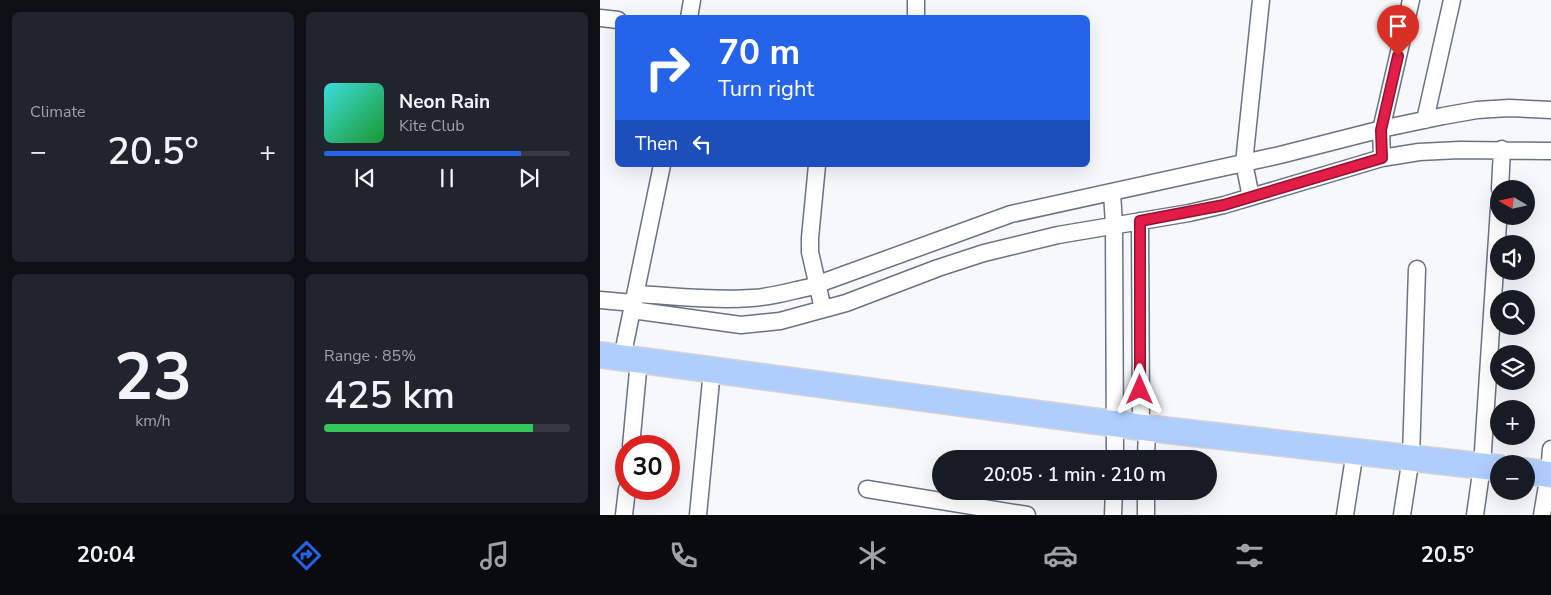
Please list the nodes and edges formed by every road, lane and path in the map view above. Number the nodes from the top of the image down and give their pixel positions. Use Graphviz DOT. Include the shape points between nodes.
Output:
graph roads {
  1 [pos="692,0"];
  2 [pos="916,0"];
  3 [pos="1261,0"];
  4 [pos="1411,0"];
  5 [pos="1452,0"];
  6 [pos="690,15"];
  7 [pos="916,15"];
  8 [pos="600,18"];
  9 [pos="615,20"];
  10 [pos="1551,110"];
  11 [pos="1425,120"];
  12 [pos="1381,130"];
  13 [pos="1502,150"];
  14 [pos="1551,151"];
  15 [pos="1382,158"];
  16 [pos="1244,163"];
  17 [pos="662,167"];
  18 [pos="817,167"];
  19 [pos="1500,180"];
  20 [pos="1112,192"];
  21 [pos="1251,197"];
  22 [pos="1140,221"];
  23 [pos="1114,225"];
  24 [pos="1498,225"];
  25 [pos="1417,269"];
  26 [pos="817,284"];
  27 [pos="600,300"];
  28 [pos="634,302"];
  29 [pos="823,310"];
  30 [pos="621,358"];
  31 [pos="712,370"];
  32 [pos="1116,423"];
  33 [pos="1144,428"];
  34 [pos="630,435"];
  35 [pos="1551,449"];
  36 [pos="1115,450"];
  37 [pos="1145,450"];
  38 [pos="1356,451"];
  39 [pos="1491,455"];
  40 [pos="1411,457"];
  41 [pos="1490,467"];
  42 [pos="1490,470"];
  43 [pos="1542,473"];
  44 [pos="867,489"];
  45 [pos="626,500"];
  46 [pos="1114,500"];
  47 [pos="1146,500"];
  48 [pos="624,515"];
  49 [pos="698,515"];
  50 [pos="1027,515"];
  51 [pos="1114,515"];
  52 [pos="1146,515"];
  53 [pos="1345,515"];
  54 [pos="1402,515"];
  55 [pos="1475,515"];
  56 [pos="1542,515"];
  1 -- 6 [label="street"];
  2 -- 7 [label="street"];
  3 -- 16 [label="street"];
  4 -- 12 [label="street"];
  5 -- 11 [label="street"];
  8 -- 9 [label="street"];
  10 -- 11 [label="street" via="1478,110"];
  11 -- 12 [label="street"];
  12 -- 15 [label="street"];
  12 -- 16 [label="street"];
  13 -- 14 [label="street"];
  13 -- 15 [label="street" via="1419,152"];
  13 -- 19 [label="street"];
  15 -- 21 [label="street"];
  16 -- 20 [label="street"];
  16 -- 21 [label="street"];
  17 -- 28 [label="street"];
  18 -- 26 [label="street" via="810,252"];
  20 -- 23 [label="street"];
  20 -- 26 [label="street" via="1011,214"];
  21 -- 22 [label="street" via="1189,213"];
  22 -- 23 [label="street"];
  22 -- 33 [label="street"];
  23 -- 29 [label="street" via="984,253"];
  23 -- 32 [label="street"];
  24 -- 39 [label="street"];
  25 -- 40 [label="street"];
  26 -- 28 [label="street" via="752,298"];
  26 -- 29 [label="street"];
  27 -- 28 [label="street"];
  28 -- 29 [label="street" via="741,325 780,321"];
  28 -- 30 [label="street"];
  30 -- 31 [label="main road"];
  30 -- 34 [label="street"];
  31 -- 32 [label="main road"];
  31 -- 49 [label="street"];
  32 -- 33 [label="main road"];
  32 -- 36 [label="street"];
  33 -- 37 [label="street"];
  33 -- 38 [label="main road"];
  35 -- 43 [label="street"];
  38 -- 40 [label="main road"];
  38 -- 53 [label="street"];
  40 -- 41 [label="main road"];
  40 -- 54 [label="street"];
  42 -- 55 [label="street"];
  43 -- 56 [label="street"];
  44 -- 50 [label="street"];
  45 -- 48 [label="street"];
  46 -- 51 [label="street"];
  47 -- 52 [label="street"];
}
